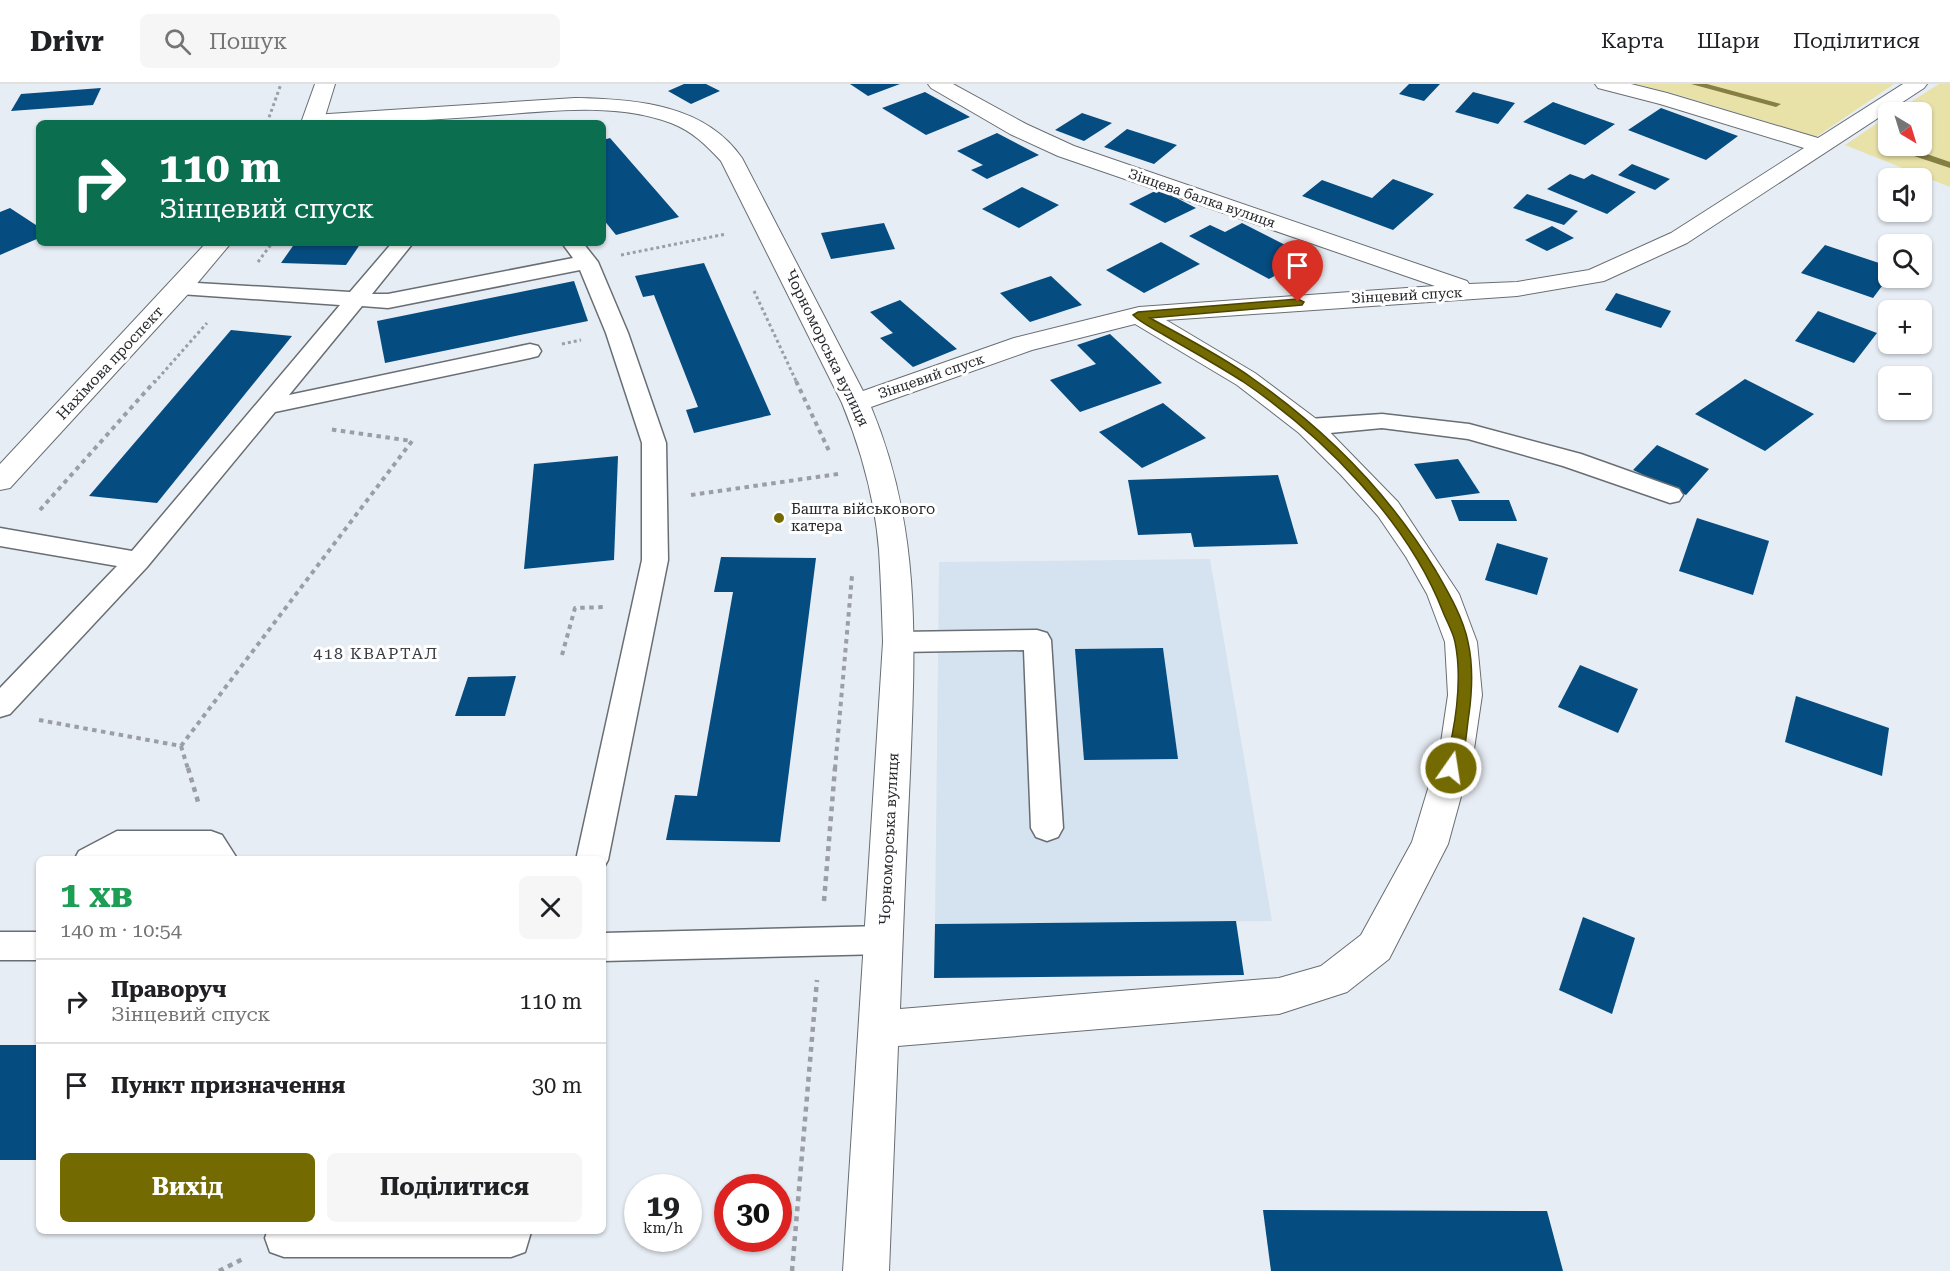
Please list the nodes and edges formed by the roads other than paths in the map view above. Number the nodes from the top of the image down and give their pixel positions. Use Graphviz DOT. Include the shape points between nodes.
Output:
graph roads {
  1 [pos="325,84"];
  2 [pos="938,84"];
  3 [pos="1605,84"];
  4 [pos="1917,84"];
  5 [pos="314,120"];
  6 [pos="344,120"];
  7 [pos="1821,146"];
  8 [pos="216,246"];
  9 [pos="400,246"];
  10 [pos="574,246"];
  11 [pos="587,262"];
  12 [pos="180,288"];
  13 [pos="1474,292"];
  14 [pos="356,299"];
  15 [pos="1138,315"];
  16 [pos="530,351"];
  17 [pos="856,403"];
  18 [pos="266,407"];
  19 [pos="1309,426"];
  20 [pos="0,481"];
  21 [pos="1671,495"];
  22 [pos="7,539"];
  23 [pos="138,561"];
  24 [pos="899,642"];
  25 [pos="0,706"];
  26 [pos="1047,828"];
  27 [pos="216,852"];
  28 [pos="97,856"];
  29 [pos="593,856"];
  30 [pos="883,940"];
  31 [pos="606,947"];
  32 [pos="879,1029"];
  33 [pos="285,1234"];
  34 [pos="512,1234"];
  35 [pos="866,1271"];
  1 -- 5 [label="street"];
  2 -- 13 [label="street, Зінцева балка вулиця" via="1065,151"];
  3 -- 7 [label="street"];
  4 -- 7 [label="street, Зінцевий спуск"];
  6 -- 17 [label="street, Чорноморська вулиця" via="593,104 662,112 698,126 723,146 731,158"];
  7 -- 13 [label="street, Зінцевий спуск" via="1679,238 1595,276 1517,290"];
  8 -- 12 [label="street, Нахімова проспект"];
  9 -- 14 [label="lane"];
  10 -- 11 [label="lane"];
  11 -- 14 [label="lane" via="388,301"];
  11 -- 29 [label="lane" via="617,333 654,443 655,560"];
  12 -- 14 [label="lane"];
  12 -- 20 [label="street, Нахімова проспект"];
  13 -- 15 [label="street, Зінцевий спуск"];
  14 -- 18 [label="lane"];
  15 -- 17 [label="street, Зінцевий спуск" via="1023,344"];
  15 -- 19 [label="street" via="1246,379"];
  16 -- 18 [label="lane"];
  17 -- 24 [label="street, Чорноморська вулиця" via="888,508"];
  18 -- 23 [label="lane"];
  19 -- 21 [label="lane" via="1382,421 1469,432 1572,460"];
  19 -- 32 [label="street" via="1388,509 1443,594 1461,642 1465,694 1457,749 1430,844 1375,947 1333,980 1279,996"];
  22 -- 23 [label="lane"];
  23 -- 25 [label="lane"];
  24 -- 26 [label="lane" via="1037,640"];
  24 -- 30 [label="street, Чорноморська вулиця"];
  27 -- 28 [label="lane" via="117,844"];
  30 -- 31 [label="lane"];
  30 -- 32 [label="street, Чорноморська вулиця"];
  32 -- 35 [label="street, Чорноморська вулиця"];
  33 -- 34 [label="lane" via="284,1238 511,1238"];
}
